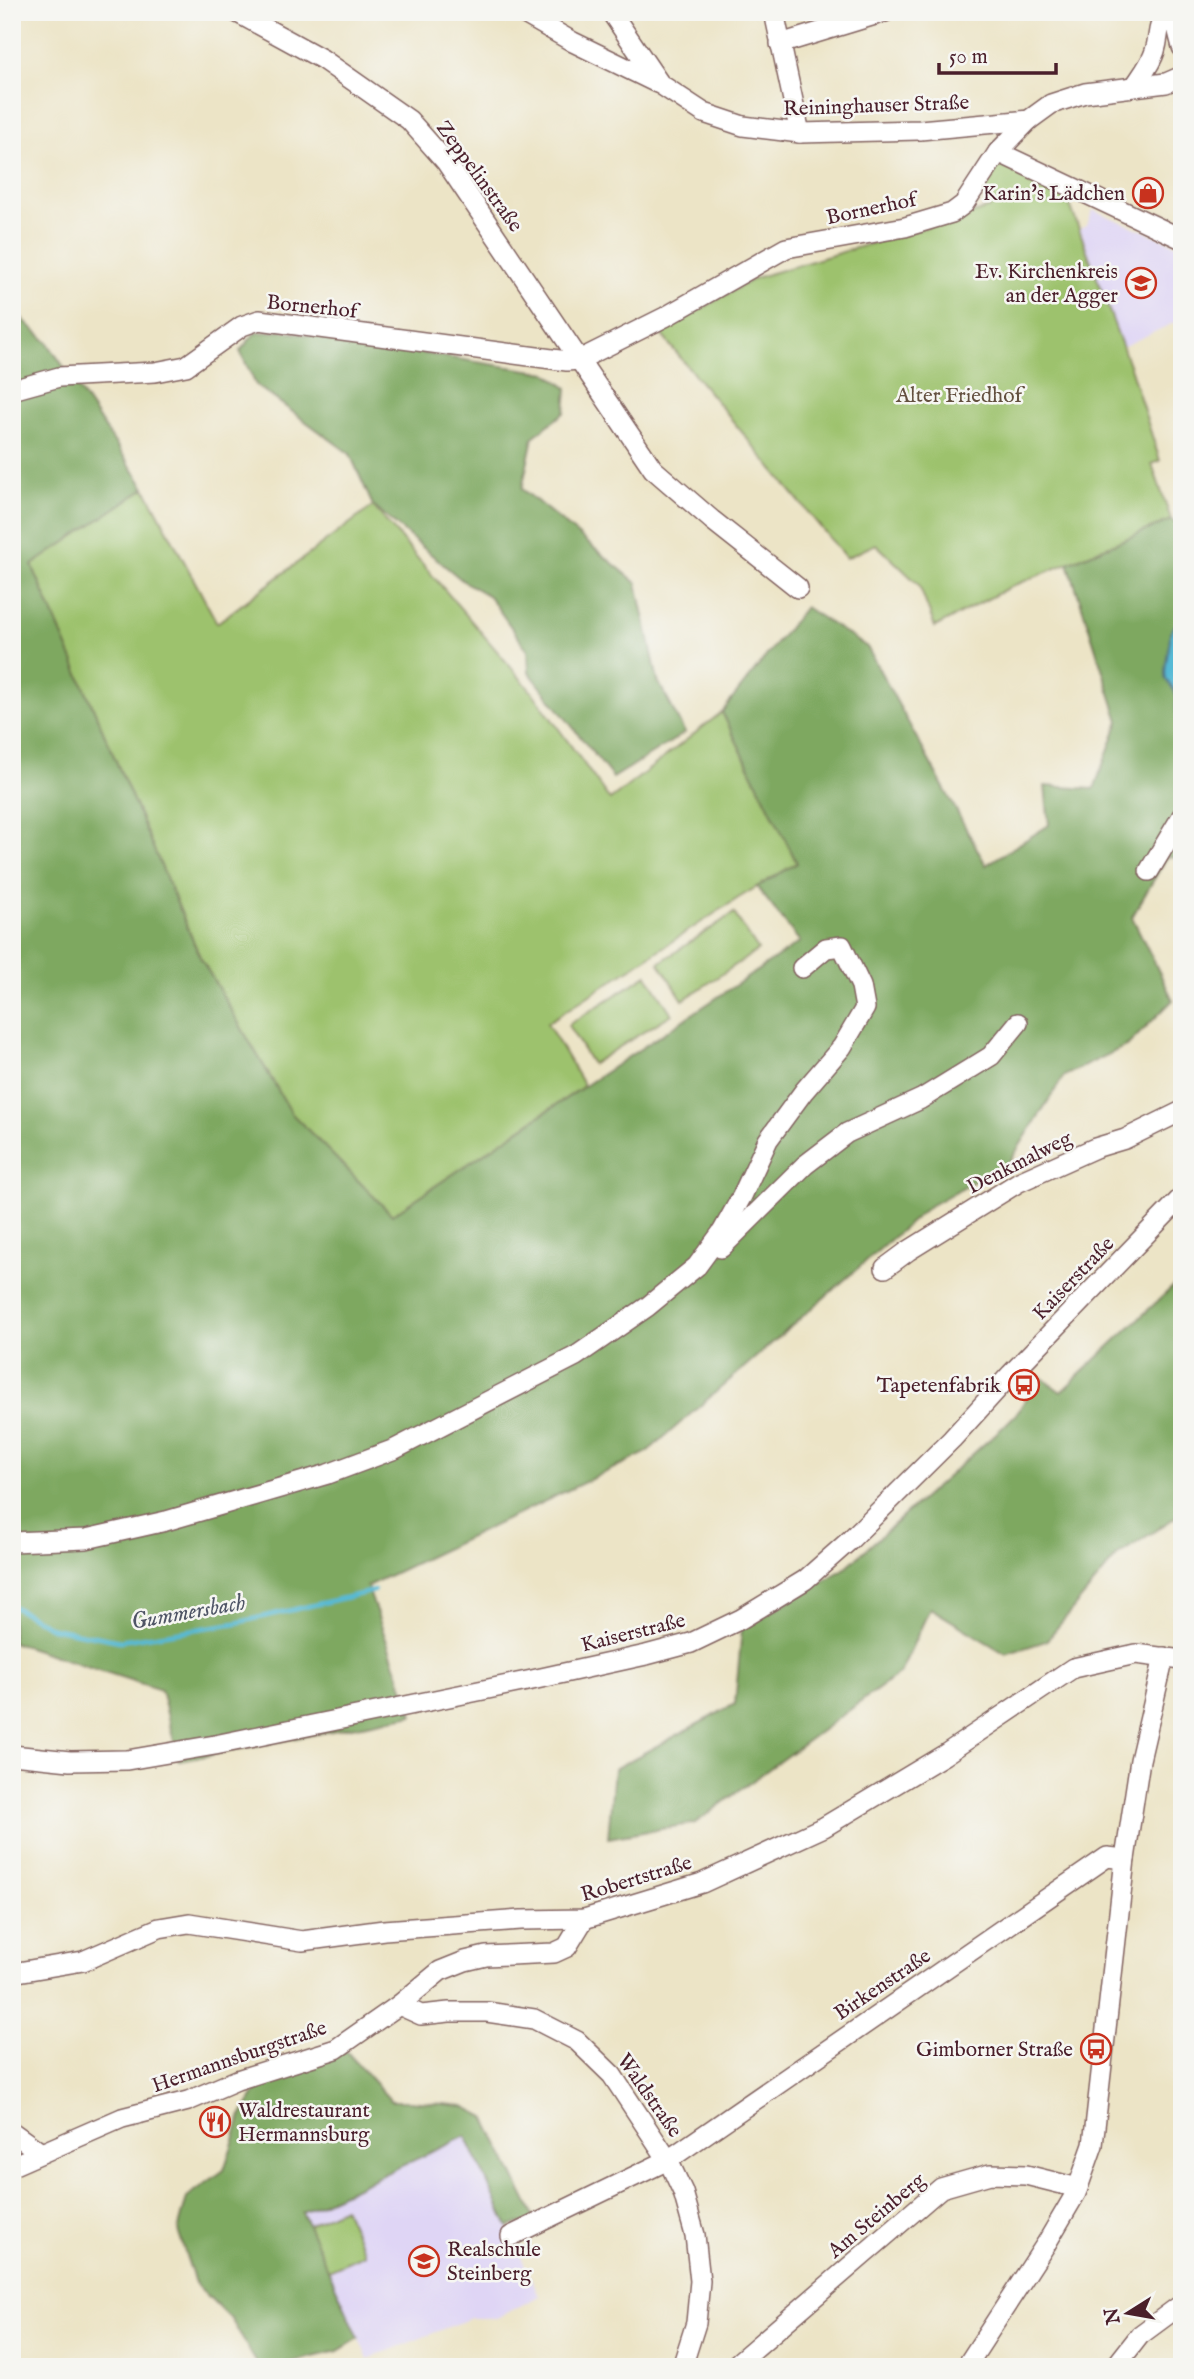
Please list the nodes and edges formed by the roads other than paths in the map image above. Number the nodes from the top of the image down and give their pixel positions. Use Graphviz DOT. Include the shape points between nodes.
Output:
graph roads {
  1 [pos="236,12"];
  2 [pos="522,12"];
  3 [pos="611,12"];
  4 [pos="774,12"];
  5 [pos="885,12"];
  6 [pos="1167,12"];
  7 [pos="1173,12"];
  8 [pos="780,44"];
  9 [pos="1182,47"];
  10 [pos="1182,76"];
  11 [pos="660,84"];
  12 [pos="1135,87"];
  13 [pos="1029,120"];
  14 [pos="800,133"];
  15 [pos="999,152"];
  16 [pos="1182,239"];
  17 [pos="579,360"];
  18 [pos="12,390"];
  19 [pos="798,588"];
  20 [pos="1182,816"];
  21 [pos="1149,871"];
  22 [pos="802,968"];
  23 [pos="1018,1023"];
  24 [pos="1182,1111"];
  25 [pos="1182,1197"];
  26 [pos="696,1266"];
  27 [pos="885,1268"];
  28 [pos="12,1542"];
  29 [pos="1173,1659"];
  30 [pos="12,1755"];
  31 [pos="1125,1858"];
  32 [pos="584,1919"];
  33 [pos="12,1973"];
  34 [pos="399,2005"];
  35 [pos="12,2132"];
  36 [pos="41,2153"];
  37 [pos="668,2160"];
  38 [pos="12,2165"];
  39 [pos="1078,2188"];
  40 [pos="511,2236"];
  41 [pos="1182,2304"];
  42 [pos="682,2367"];
  43 [pos="733,2367"];
  44 [pos="966,2367"];
  45 [pos="1115,2367"];
  1 -- 17 [label="street, Zeppelinstraße" via="322,59 409,120 446,162"];
  2 -- 11 [label="street"];
  3 -- 11 [label="street, Reininghauser Straße"];
  4 -- 8 [label="street"];
  5 -- 8 [label="street"];
  6 -- 12 [label="street" via="1158,26 1150,63"];
  7 -- 9 [label="street"];
  8 -- 14 [label="street"];
  10 -- 12 [label="street, Reininghauser Straße"];
  11 -- 14 [label="street, Reininghauser Straße" via="704,113 743,127"];
  12 -- 13 [label="street, Reininghauser Straße" via="1085,93 1051,104"];
  13 -- 14 [label="street, Reininghauser Straße" via="920,130"];
  13 -- 15 [label="street, Bornerhof"];
  15 -- 16 [label="street"];
  15 -- 17 [label="street, Bornerhof" via="975,190 952,213 905,227 786,248"];
  17 -- 18 [label="street, Bornerhof" via="259,320 186,366 59,377"];
  17 -- 19 [label="street" via="653,469"];
  20 -- 21 [label="street"];
  22 -- 26 [label="street" via="825,948 842,946 862,986 865,1008 842,1047 768,1140 722,1232"];
  23 -- 26 [label="street" via="991,1056 921,1099 847,1132"];
  24 -- 27 [label="street, Denkmalweg" via="1019,1182"];
  25 -- 30 [label="street, Kaiserstraße" via="849,1541 805,1580 691,1643 468,1693 127,1760"];
  26 -- 28 [label="street" via="576,1356 395,1449 328,1474 166,1521 86,1539"];
  29 -- 31 [label="street" via="1140,1760"];
  29 -- 32 [label="street, Robertstraße" via="1136,1654 1073,1668 944,1755 824,1827 702,1883"];
  31 -- 37 [label="street, Birkenstraße" via="1107,1857"];
  31 -- 39 [label="street" via="1093,2145"];
  32 -- 33 [label="street, Robertstraße" via="384,1930 302,1941 189,1923 159,1928 83,1961"];
  32 -- 34 [label="street, Hermannsburgstraße" via="567,1947 465,1961 440,1971"];
  34 -- 36 [label="street, Hermannsburgstraße" via="336,2049 237,2080 188,2101 122,2118"];
  34 -- 37 [label="street, Waldstraße" via="421,2015 487,2012 534,2019 577,2041 612,2075"];
  35 -- 36 [label="street"];
  36 -- 38 [label="street, Hermannsburgstraße"];
  37 -- 40 [label="street, Waldstraße"];
  37 -- 42 [label="street, Waldstraße" via="695,2235 700,2281 696,2323"];
  39 -- 43 [label="street, Am Steinberg" via="1026,2175 990,2174 941,2188"];
  39 -- 44 [label="street"];
  41 -- 45 [label="street" via="1140,2335"];
}
